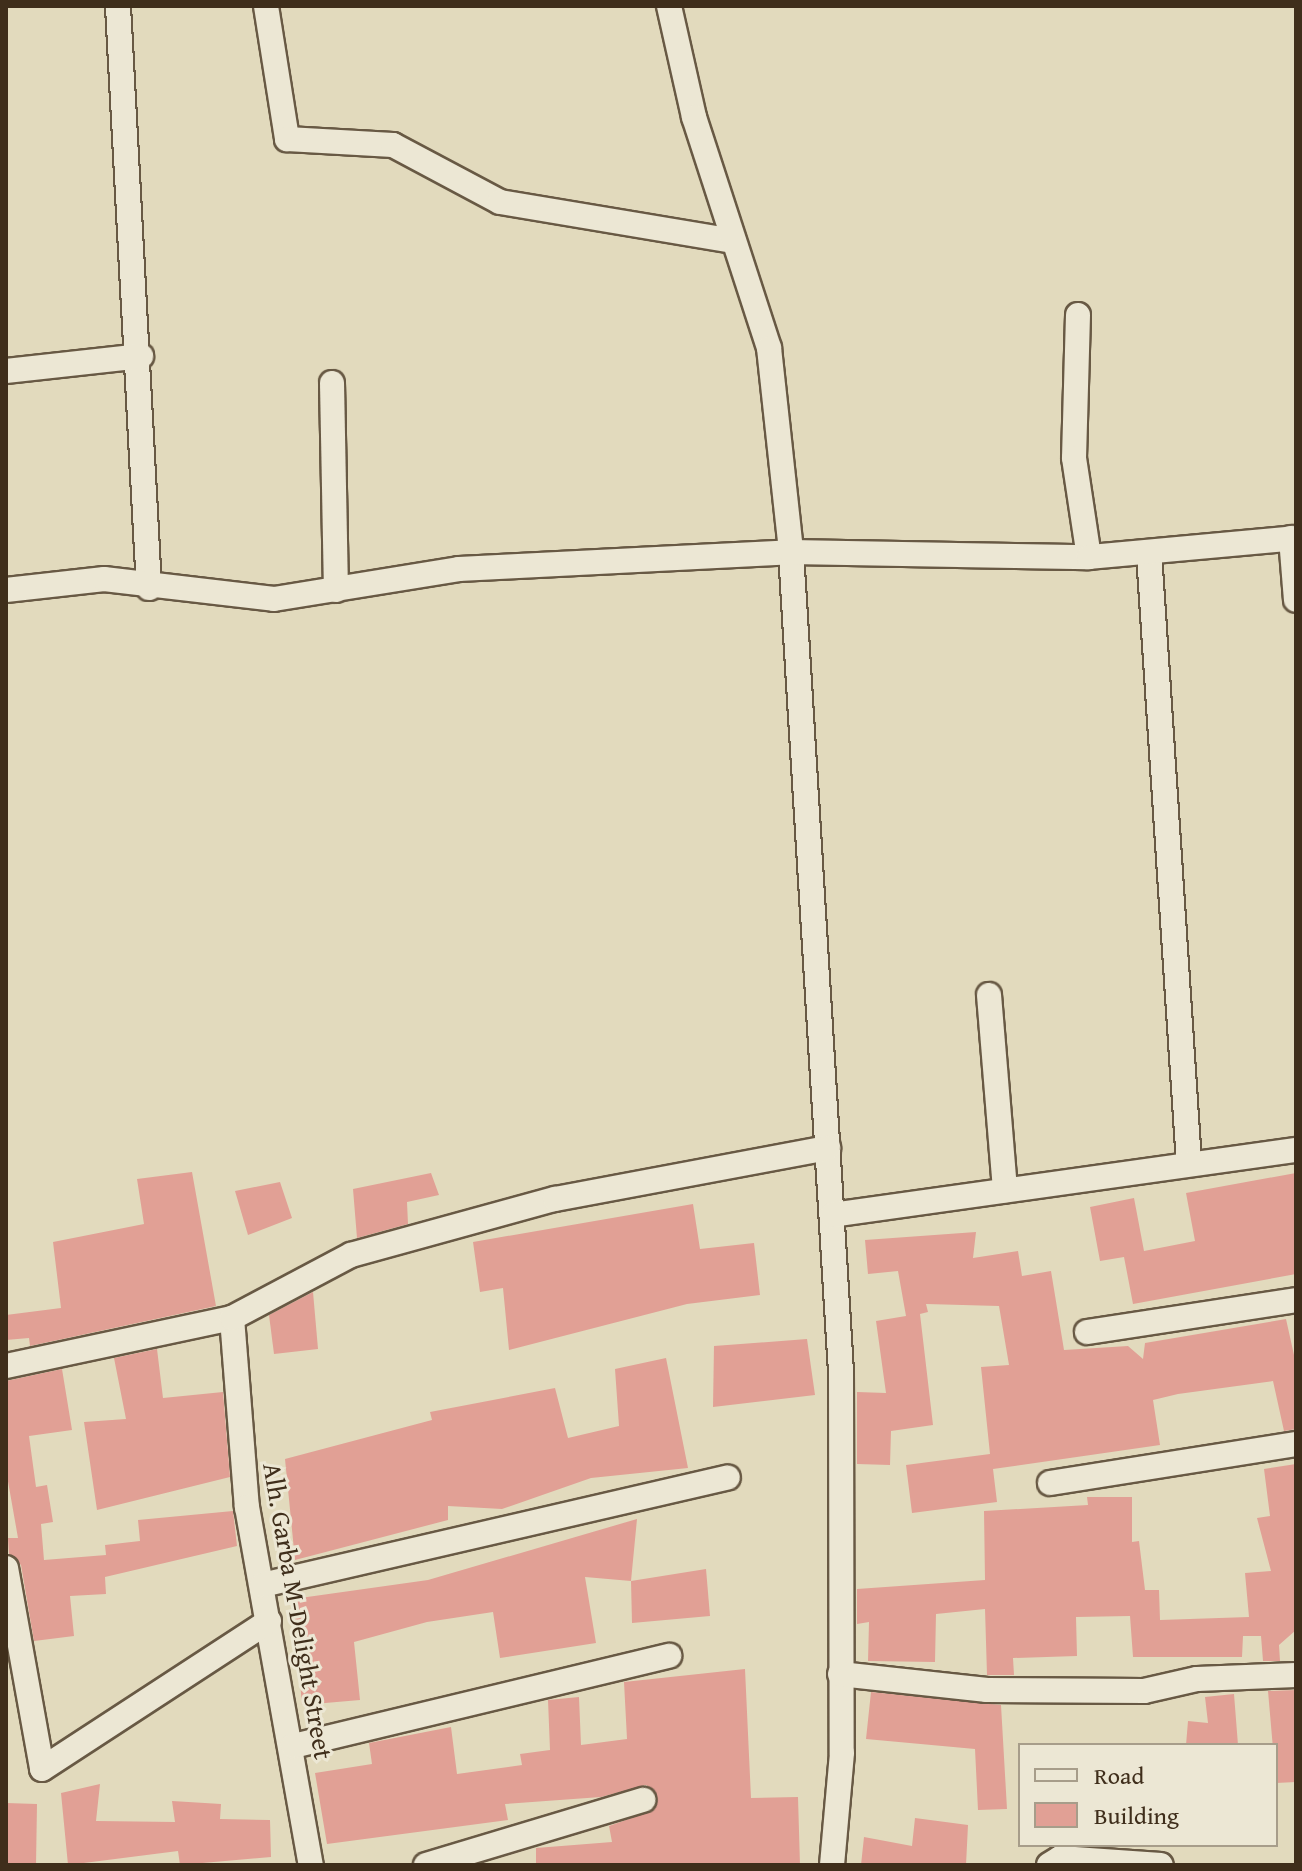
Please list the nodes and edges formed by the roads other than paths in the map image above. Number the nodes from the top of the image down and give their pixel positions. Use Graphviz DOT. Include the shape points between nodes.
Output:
graph roads {
  1 [pos="118,6"];
  2 [pos="266,6"];
  3 [pos="669,6"];
  4 [pos="733,241"];
  5 [pos="1078,315"];
  6 [pos="141,356"];
  7 [pos="6,371"];
  8 [pos="332,383"];
  9 [pos="1293,538"];
  10 [pos="791,552"];
  11 [pos="1149,553"];
  12 [pos="1089,557"];
  13 [pos="149,588"];
  14 [pos="6,590"];
  15 [pos="336,590"];
  16 [pos="1296,600"];
  17 [pos="989,995"];
  18 [pos="828,1148"];
  19 [pos="1296,1150"];
  20 [pos="1189,1163"];
  21 [pos="1005,1190"];
  22 [pos="832,1215"];
  23 [pos="1296,1300"];
  24 [pos="232,1318"];
  25 [pos="1087,1332"];
  26 [pos="6,1366"];
  27 [pos="1296,1444"];
  28 [pos="728,1477"];
  29 [pos="1050,1483"];
  30 [pos="6,1568"];
  31 [pos="262,1585"];
  32 [pos="269,1621"];
  33 [pos="669,1656"];
  34 [pos="840,1674"];
  35 [pos="1296,1675"];
  36 [pos="293,1746"];
  37 [pos="643,1800"];
  38 [pos="311,1865"];
  39 [pos="426,1865"];
  40 [pos="832,1865"];
  41 [pos="1049,1865"];
  42 [pos="1161,1865"];
  1 -- 6 [label="street"];
  2 -- 4 [label="street" via="287,139 393,145 500,202"];
  3 -- 4 [label="street"];
  4 -- 10 [label="street" via="775,376"];
  5 -- 12 [label="street" via="1074,458"];
  6 -- 7 [label="street"];
  6 -- 13 [label="street"];
  8 -- 15 [label="street"];
  9 -- 11 [label="street"];
  9 -- 16 [label="street"];
  10 -- 12 [label="street"];
  10 -- 15 [label="street" via="459,569"];
  10 -- 18 [label="street"];
  11 -- 12 [label="street"];
  11 -- 20 [label="street"];
  13 -- 14 [label="street" via="104,579"];
  13 -- 15 [label="street" via="274,599"];
  17 -- 21 [label="street"];
  18 -- 22 [label="street"];
  18 -- 24 [label="street" via="595,1189 351,1255"];
  19 -- 20 [label="street"];
  20 -- 21 [label="street"];
  21 -- 22 [label="street"];
  22 -- 34 [label="street" via="841,1371"];
  23 -- 25 [label="street"];
  24 -- 26 [label="street"];
  24 -- 31 [label="street, Alh. Garba M-Delight Street" via="247,1507"];
  27 -- 29 [label="street"];
  28 -- 31 [label="street"];
  30 -- 32 [label="street" via="42,1769"];
  31 -- 32 [label="street, Alh. Garba M-Delight Street"];
  32 -- 36 [label="street, Alh. Garba M-Delight Street"];
  33 -- 36 [label="street"];
  34 -- 35 [label="street" via="987,1690 1112,1691"];
  34 -- 40 [label="street"];
  36 -- 38 [label="street, Alh. Garba M-Delight Street"];
  37 -- 39 [label="street"];
  41 -- 42 [label="street" via="1060,1858"];
}
